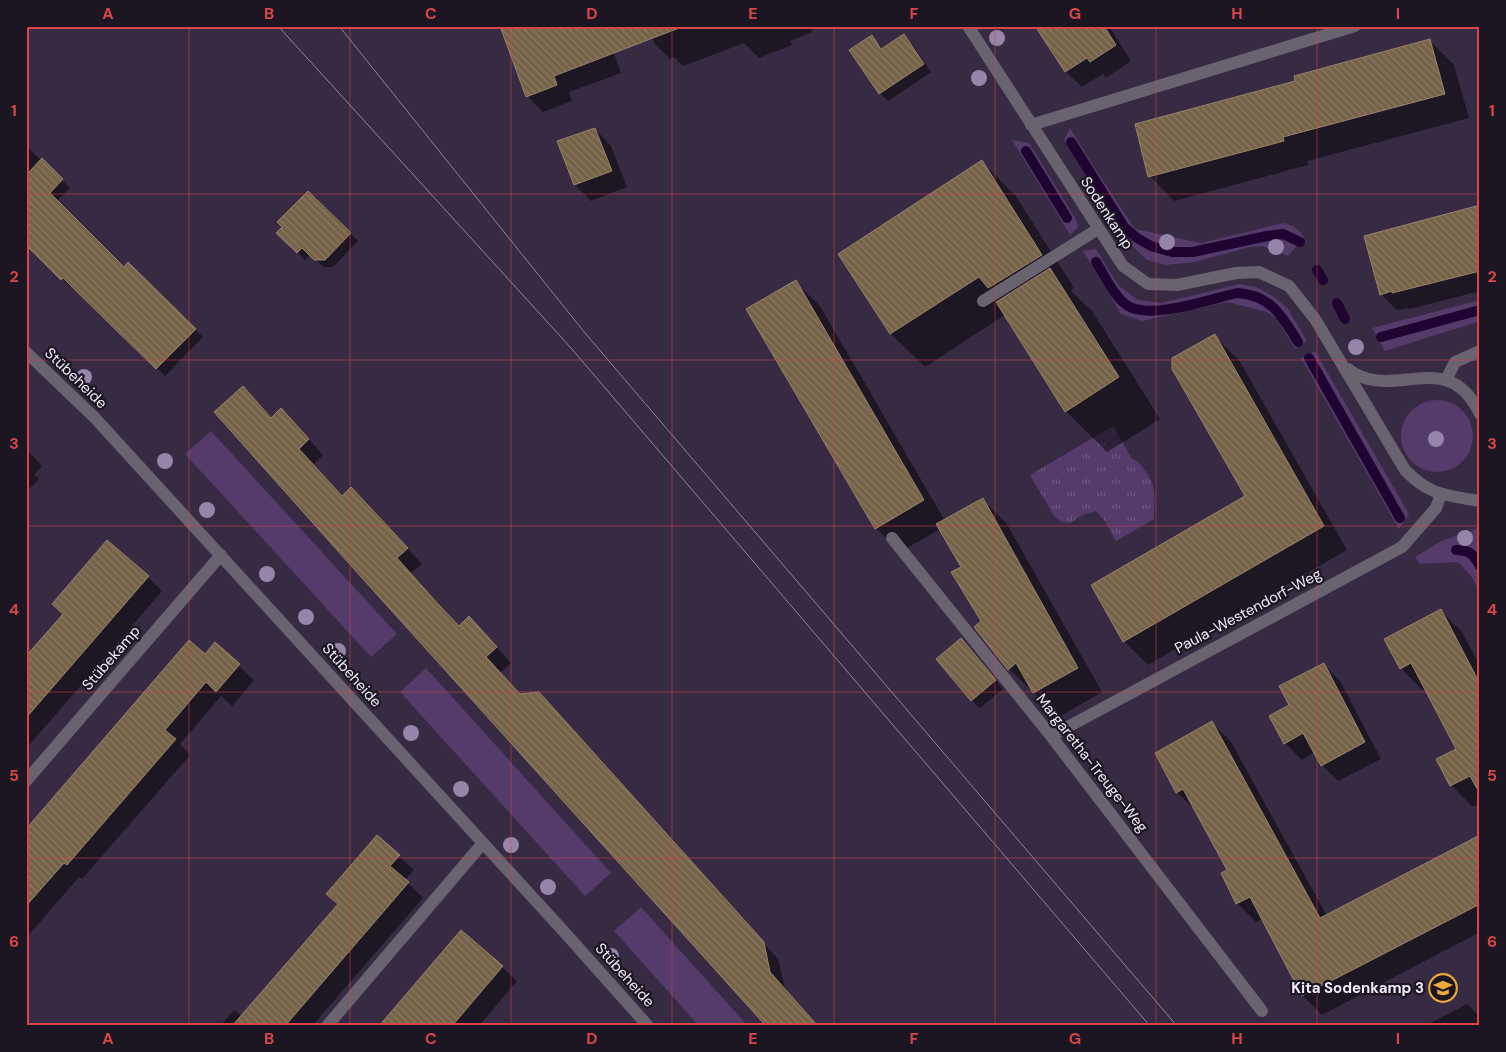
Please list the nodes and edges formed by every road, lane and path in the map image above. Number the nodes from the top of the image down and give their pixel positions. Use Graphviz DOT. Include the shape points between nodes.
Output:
graph roads {
  1 [pos="968,26"];
  2 [pos="1355,26"];
  3 [pos="1031,126"];
  4 [pos="1098,229"];
  5 [pos="984,302"];
  6 [pos="1480,351"];
  7 [pos="26,352"];
  8 [pos="1344,366"];
  9 [pos="1446,380"];
  10 [pos="1480,414"];
  11 [pos="1442,494"];
  12 [pos="1480,501"];
  13 [pos="892,538"];
  14 [pos="220,555"];
  15 [pos="1051,736"];
  16 [pos="26,782"];
  17 [pos="483,843"];
  18 [pos="1262,1011"];
  19 [pos="327,1026"];
  20 [pos="648,1026"];
  1 -- 3 [label="street, Sodenkamp"];
  2 -- 3 [label="street"];
  3 -- 4 [label="street, Sodenkamp"];
  4 -- 5 [label="street"];
  4 -- 8 [label="street, Sodenkamp" via="1123,266 1148,284 1178,285 1236,273 1259,272 1289,286 1315,319"];
  6 -- 9 [label="street" via="1455,362"];
  7 -- 14 [label="street, Stübeheide" via="95,418"];
  8 -- 9 [label="street, Sodenkamp" via="1367,380"];
  8 -- 11 [label="street, Sodenkamp" via="1405,470 1417,482"];
  9 -- 10 [label="street, Sodenkamp" via="1464,390"];
  11 -- 12 [label="street, Sodenkamp"];
  11 -- 15 [label="street, Paula-Westendorf-Weg" via="1436,508 1402,547"];
  13 -- 15 [label="street, Margaretha-Treuge-Weg"];
  14 -- 16 [label="street, Stübekamp"];
  14 -- 17 [label="street, Stübeheide"];
  15 -- 18 [label="street, Margaretha-Treuge-Weg"];
  17 -- 19 [label="street"];
  17 -- 20 [label="street, Stübeheide"];
}
